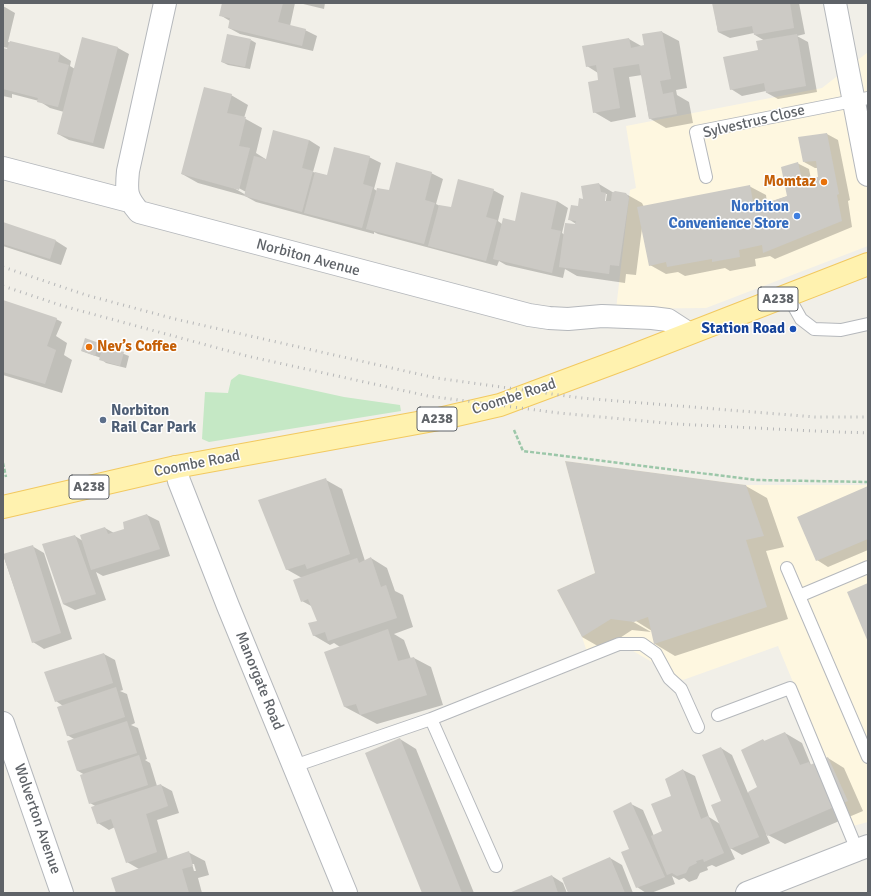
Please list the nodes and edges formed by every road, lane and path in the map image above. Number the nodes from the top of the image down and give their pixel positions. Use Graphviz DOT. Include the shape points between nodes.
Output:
graph roads {
  1 [pos="165,3"];
  2 [pos="835,3"];
  3 [pos="861,99"];
  4 [pos="3,168"];
  5 [pos="868,175"];
  6 [pos="706,177"];
  7 [pos="129,201"];
  8 [pos="868,264"];
  9 [pos="788,296"];
  10 [pos="868,324"];
  11 [pos="688,333"];
  12 [pos="500,405"];
  13 [pos="176,467"];
  14 [pos="868,482"];
  15 [pos="3,507"];
  16 [pos="868,567"];
  17 [pos="787,568"];
  18 [pos="799,596"];
  19 [pos="718,715"];
  20 [pos="431,719"];
  21 [pos="3,723"];
  22 [pos="698,726"];
  23 [pos="868,757"];
  24 [pos="294,766"];
  25 [pos="862,848"];
  26 [pos="496,866"];
  27 [pos="62,893"];
  28 [pos="346,893"];
  29 [pos="747,893"];
  1 -- 7 [label="street" via="128,172 126,187"];
  2 -- 3 [label="street"];
  3 -- 5 [label="street"];
  3 -- 6 [label="lane, Sylvestrus Close" via="696,132"];
  4 -- 7 [label="street"];
  7 -- 11 [label="street, Norbiton Avenue" via="139,212 154,217 529,315 562,319 602,316 652,318 668,320"];
  8 -- 9 [label="main road, Coombe Road / A238"];
  9 -- 10 [label="lane" via="802,319 814,329 841,330"];
  9 -- 11 [label="main road, Coombe Road / A238"];
  11 -- 12 [label="main road, Coombe Road / A238"];
  12 -- 13 [label="main road, Coombe Road / A238" via="439,419"];
  12 -- 14 [label="path" via="511,421 523,451 756,480"];
  13 -- 15 [label="main road, Coombe Road / A238"];
  13 -- 24 [label="street, Manorgate Road" via="179,481 228,606"];
  16 -- 18 [label="lane"];
  17 -- 18 [label="lane"];
  18 -- 23 [label="lane"];
  19 -- 25 [label="lane" via="790,688"];
  20 -- 22 [label="lane" via="620,644 642,644 656,654 669,678 681,689"];
  20 -- 24 [label="lane"];
  20 -- 26 [label="lane"];
  21 -- 27 [label="street, Wolverton Avenue"];
  24 -- 28 [label="street, Manorgate Road"];
  25 -- 29 [label="street"];
}
